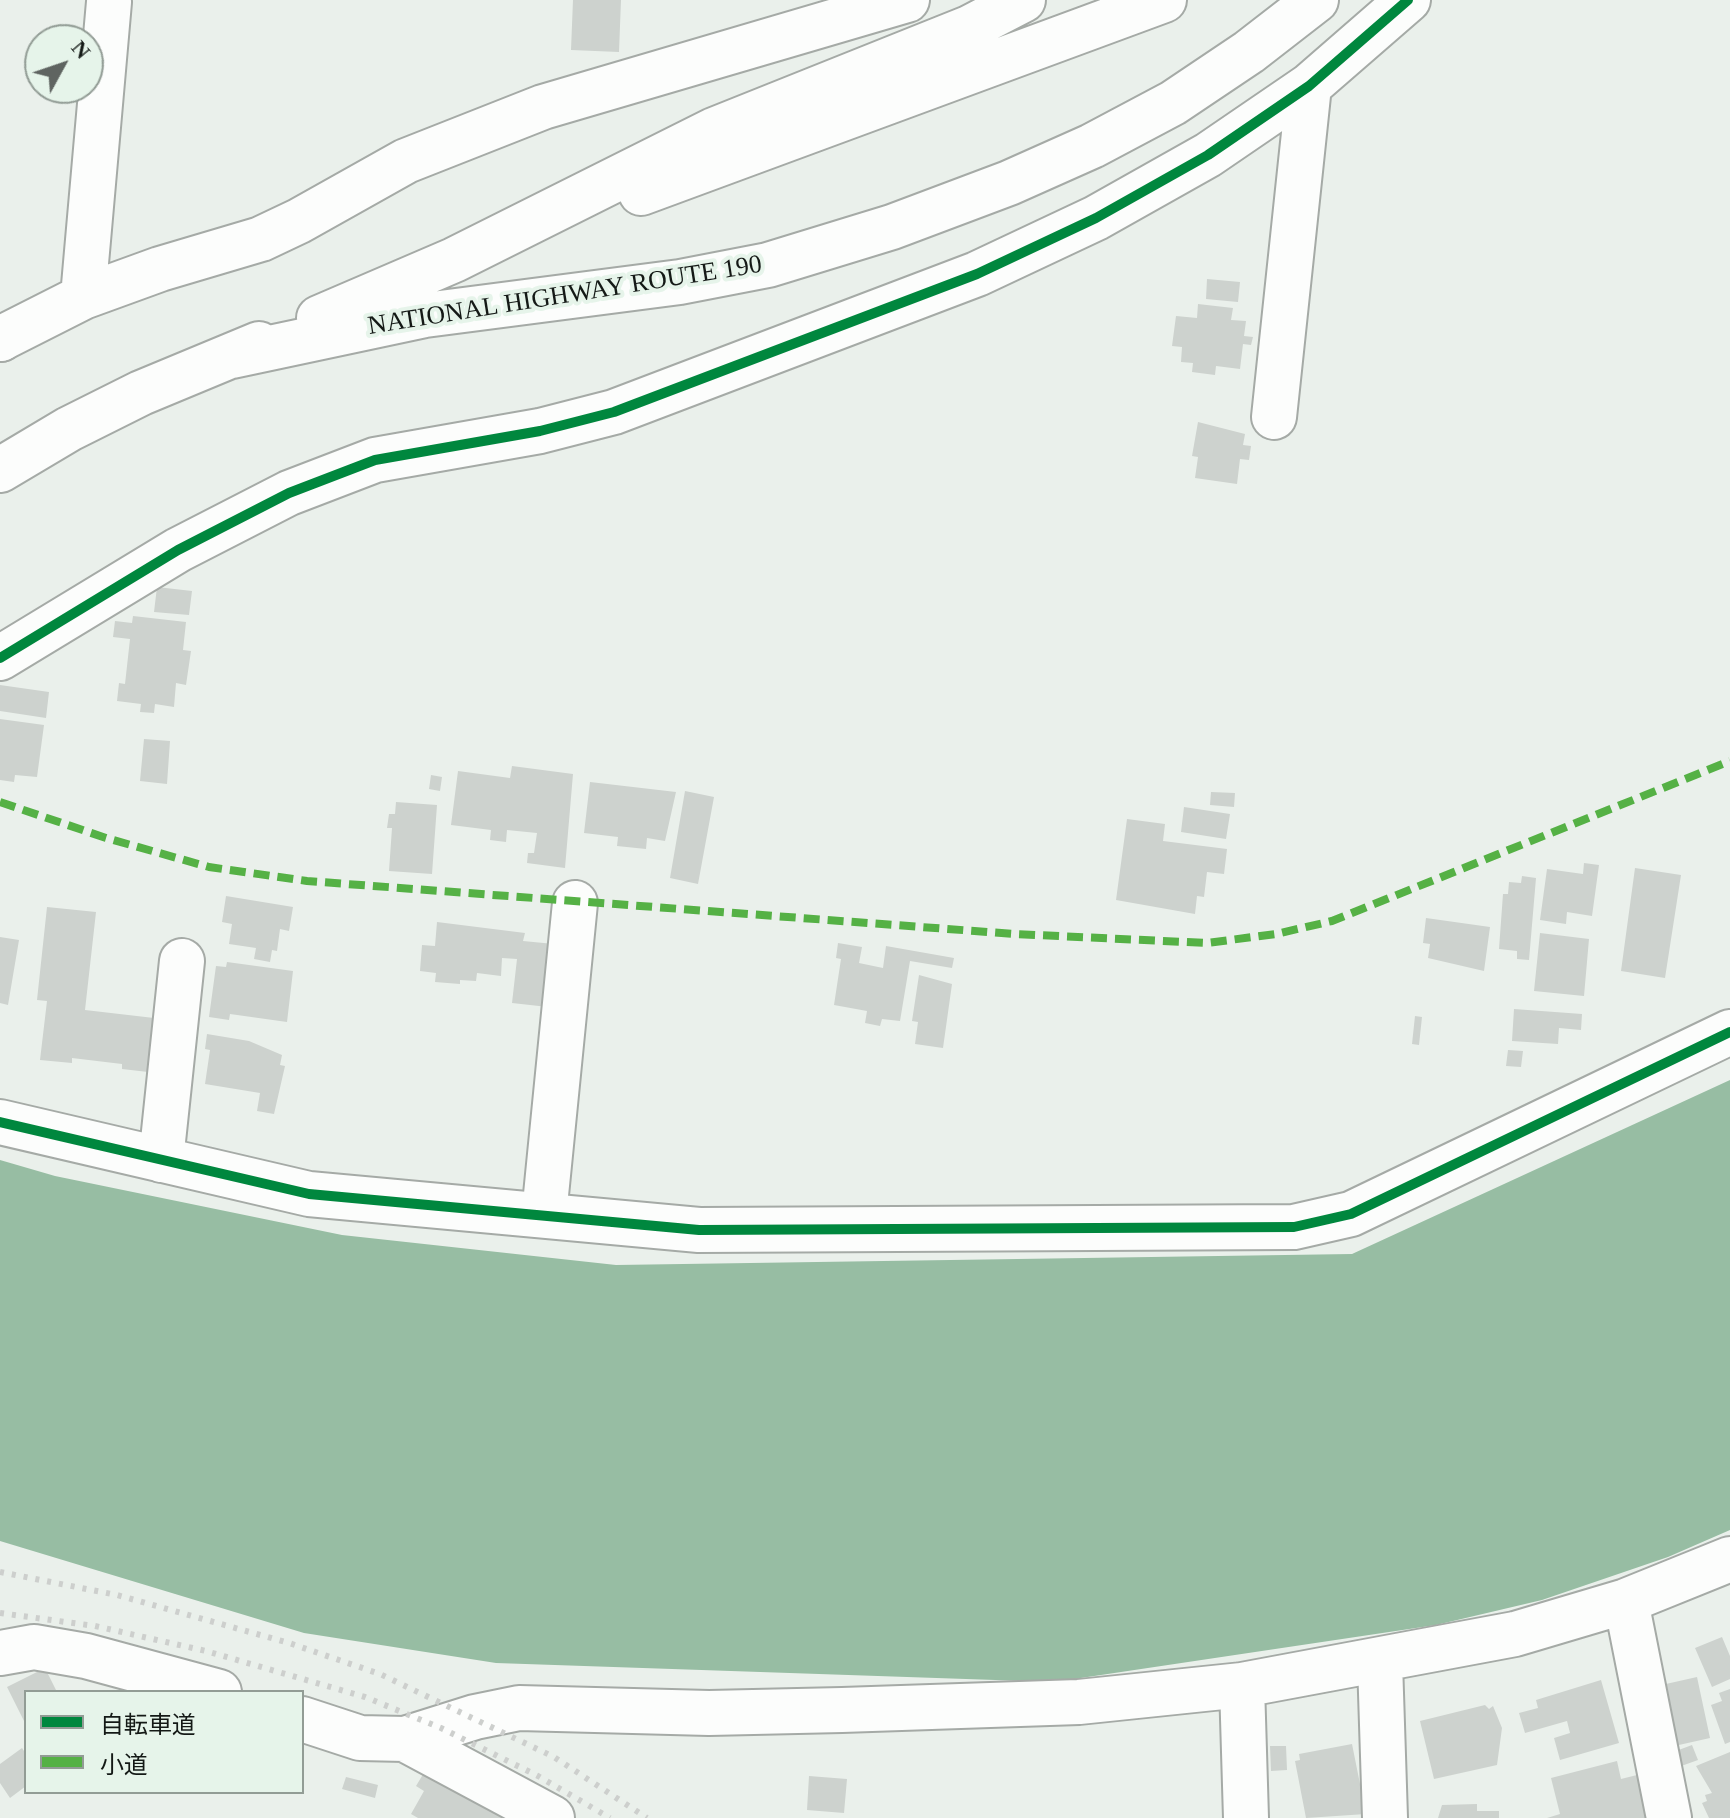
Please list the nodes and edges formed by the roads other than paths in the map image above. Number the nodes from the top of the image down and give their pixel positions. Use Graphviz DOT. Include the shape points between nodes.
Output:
graph roads {
  1 [pos="907,0"];
  2 [pos="1023,0"];
  3 [pos="1164,0"];
  4 [pos="1316,0"];
  5 [pos="1408,0"];
  6 [pos="109,2"];
  7 [pos="1309,86"];
  8 [pos="454,260"];
  9 [pos="83,297"];
  10 [pos="0,339"];
  11 [pos="232,356"];
  12 [pos="1274,417"];
  13 [pos="0,470"];
  14 [pos="0,658"];
  15 [pos="575,903"];
  16 [pos="182,961"];
  17 [pos="1730,1032"];
  18 [pos="0,1122"];
  19 [pos="161,1160"];
  20 [pos="544,1215"];
  21 [pos="1730,1559"];
  22 [pos="1626,1601"];
  23 [pos="0,1653"];
  24 [pos="1380,1662"];
  25 [pos="1242,1685"];
  26 [pos="212,1690"];
  27 [pos="304,1720"];
  28 [pos="405,1739"];
  29 [pos="552,1818"];
  30 [pos="1246,1818"];
  31 [pos="1385,1818"];
  32 [pos="1669,1818"];
  1 -- 9 [label="main road" via="543,107 406,161 261,239"];
  2 -- 8 [label="main road, NATIONAL HIGHWAY ROUTE 190" via="969,28 714,130"];
  3 -- 8 [label="main road"];
  4 -- 11 [label="main road, NATIONAL HIGHWAY ROUTE 190" via="1249,52 1159,110 1009,183 892,227 768,265 680,282 425,315"];
  5 -- 7 [label="main road"];
  6 -- 9 [label="main road"];
  7 -- 12 [label="main road"];
  7 -- 14 [label="main road" via="1208,155 1096,218 977,274 614,412 540,431 375,460 289,493 178,550"];
  8 -- 11 [label="main road, NATIONAL HIGHWAY ROUTE 190"];
  9 -- 10 [label="main road"];
  11 -- 13 [label="main road, NATIONAL HIGHWAY ROUTE 190" via="141,393"];
  15 -- 20 [label="main road"];
  16 -- 19 [label="main road"];
  17 -- 20 [label="main road" via="1351,1214 1294,1227 699,1230"];
  18 -- 19 [label="main road"];
  19 -- 20 [label="main road" via="309,1194"];
  21 -- 22 [label="main road"];
  22 -- 24 [label="main road" via="1515,1634"];
  22 -- 32 [label="main road"];
  23 -- 26 [label="main road" via="34,1647 86,1656"];
  24 -- 25 [label="main road"];
  24 -- 31 [label="main road"];
  25 -- 28 [label="main road" via="1079,1702 842,1710 519,1708"];
  25 -- 30 [label="main road"];
  27 -- 28 [label="main road" via="360,1738"];
  28 -- 29 [label="main road"];
}
